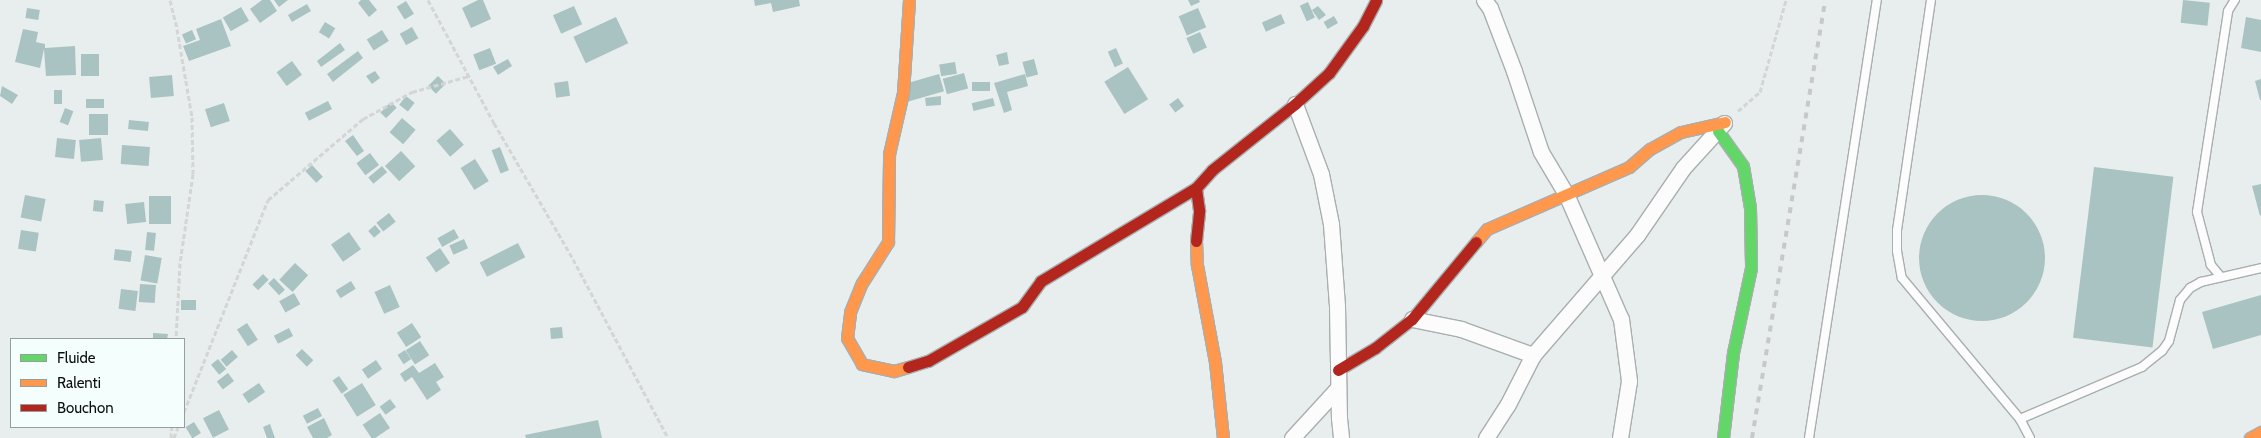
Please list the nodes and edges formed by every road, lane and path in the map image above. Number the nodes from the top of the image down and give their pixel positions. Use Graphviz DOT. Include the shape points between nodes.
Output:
graph roads {
  1 [pos="170,0"];
  2 [pos="428,0"];
  3 [pos="910,0"];
  4 [pos="1376,0"];
  5 [pos="1484,0"];
  6 [pos="1786,0"];
  7 [pos="1877,0"];
  8 [pos="1931,0"];
  9 [pos="2235,0"];
  10 [pos="469,76"];
  11 [pos="1295,104"];
  12 [pos="1721,126"];
  13 [pos="1196,188"];
  14 [pos="1566,194"];
  15 [pos="2261,268"];
  16 [pos="1602,277"];
  17 [pos="2221,278"];
  18 [pos="1412,319"];
  19 [pos="176,338"];
  20 [pos="1533,355"];
  21 [pos="1338,370"];
  22 [pos="1338,388"];
  23 [pos="185,409"];
  24 [pos="2020,419"];
  25 [pos="2261,432"];
  26 [pos="668,438"];
  27 [pos="1223,438"];
  28 [pos="1292,438"];
  29 [pos="1341,438"];
  30 [pos="1486,438"];
  31 [pos="1620,438"];
  32 [pos="1723,438"];
  33 [pos="1809,438"];
  34 [pos="2030,438"];
  35 [pos="2250,438"];
  1 -- 19 [label="path" via="192,117 193,174 180,263"];
  2 -- 10 [label="path"];
  3 -- 13 [label="street" via="904,93 889,154 888,242 862,283 850,312 847,338 862,364 894,371 928,361 1022,307 1042,281"];
  4 -- 11 [label="street" via="1363,26 1329,73"];
  5 -- 14 [label="street" via="1514,71 1541,152"];
  6 -- 12 [label="path" via="1760,92"];
  7 -- 33 [label="lane"];
  8 -- 24 [label="lane" via="1897,230 1902,278"];
  9 -- 17 [label="lane" via="2228,11 2196,212 2211,265"];
  10 -- 23 [label="path" via="412,92 363,120 268,200"];
  10 -- 26 [label="path" via="573,259"];
  11 -- 13 [label="street" via="1212,170"];
  11 -- 21 [label="street" via="1321,174 1331,224"];
  12 -- 14 [label="street" via="1681,132 1650,149 1629,167"];
  12 -- 16 [label="street" via="1684,168 1637,235"];
  12 -- 32 [label="street" via="1743,166 1750,208 1750,268"];
  13 -- 27 [label="street" via="1197,265 1215,362"];
  14 -- 16 [label="street"];
  14 -- 18 [label="street" via="1487,230"];
  15 -- 17 [label="lane"];
  16 -- 20 [label="street"];
  16 -- 31 [label="street" via="1621,319 1630,381"];
  17 -- 24 [label="lane" via="2190,288 2180,300 2169,341 2142,367"];
  18 -- 20 [label="street" via="1461,329"];
  18 -- 21 [label="street" via="1375,348"];
  20 -- 30 [label="street"];
  21 -- 22 [label="street"];
  22 -- 28 [label="street"];
  22 -- 29 [label="street"];
  24 -- 34 [label="lane"];
  25 -- 35 [label="street"];
}
